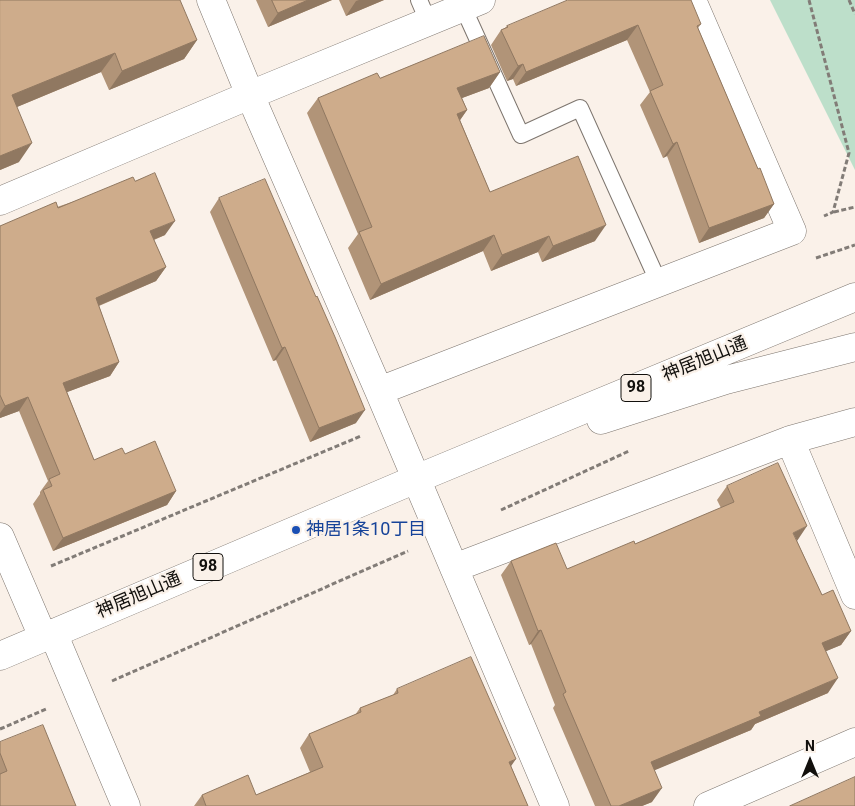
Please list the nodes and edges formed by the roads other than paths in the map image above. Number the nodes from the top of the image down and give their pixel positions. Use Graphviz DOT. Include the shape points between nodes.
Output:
graph roads {
  1 [pos="211,0"];
  2 [pos="692,0"];
  3 [pos="472,4"];
  4 [pos="424,11"];
  5 [pos="250,94"];
  6 [pos="0,202"];
  7 [pos="658,281"];
  8 [pos="855,297"];
  9 [pos="855,347"];
  10 [pos="380,391"];
  11 [pos="855,422"];
  12 [pos="790,440"];
  13 [pos="416,479"];
  14 [pos="0,537"];
  15 [pos="454,568"];
  16 [pos="855,595"];
  17 [pos="48,635"];
  18 [pos="0,656"];
  19 [pos="855,742"];
  20 [pos="750,798"];
  21 [pos="126,806"];
  22 [pos="555,806"];
  23 [pos="708,806"];
  1 -- 5 [label="street"];
  2 -- 7 [label="street" via="792,230"];
  3 -- 4 [label="street"];
  3 -- 7 [label="lane" via="521,135 580,108"];
  4 -- 5 [label="street"];
  5 -- 6 [label="street"];
  5 -- 10 [label="street"];
  7 -- 10 [label="street"];
  8 -- 13 [label="street, 神居旭山通 / 98"];
  9 -- 13 [label="street, 神居旭山通 / 98" via="726,380"];
  10 -- 13 [label="street"];
  11 -- 12 [label="street"];
  12 -- 15 [label="street"];
  12 -- 16 [label="street"];
  13 -- 15 [label="street"];
  13 -- 17 [label="street, 神居旭山通 / 98"];
  14 -- 17 [label="street" via="18,580"];
  15 -- 22 [label="street"];
  17 -- 18 [label="street, 神居旭山通 / 98"];
  17 -- 21 [label="street" via="79,695"];
  19 -- 20 [label="street"];
  20 -- 23 [label="street"];
}
